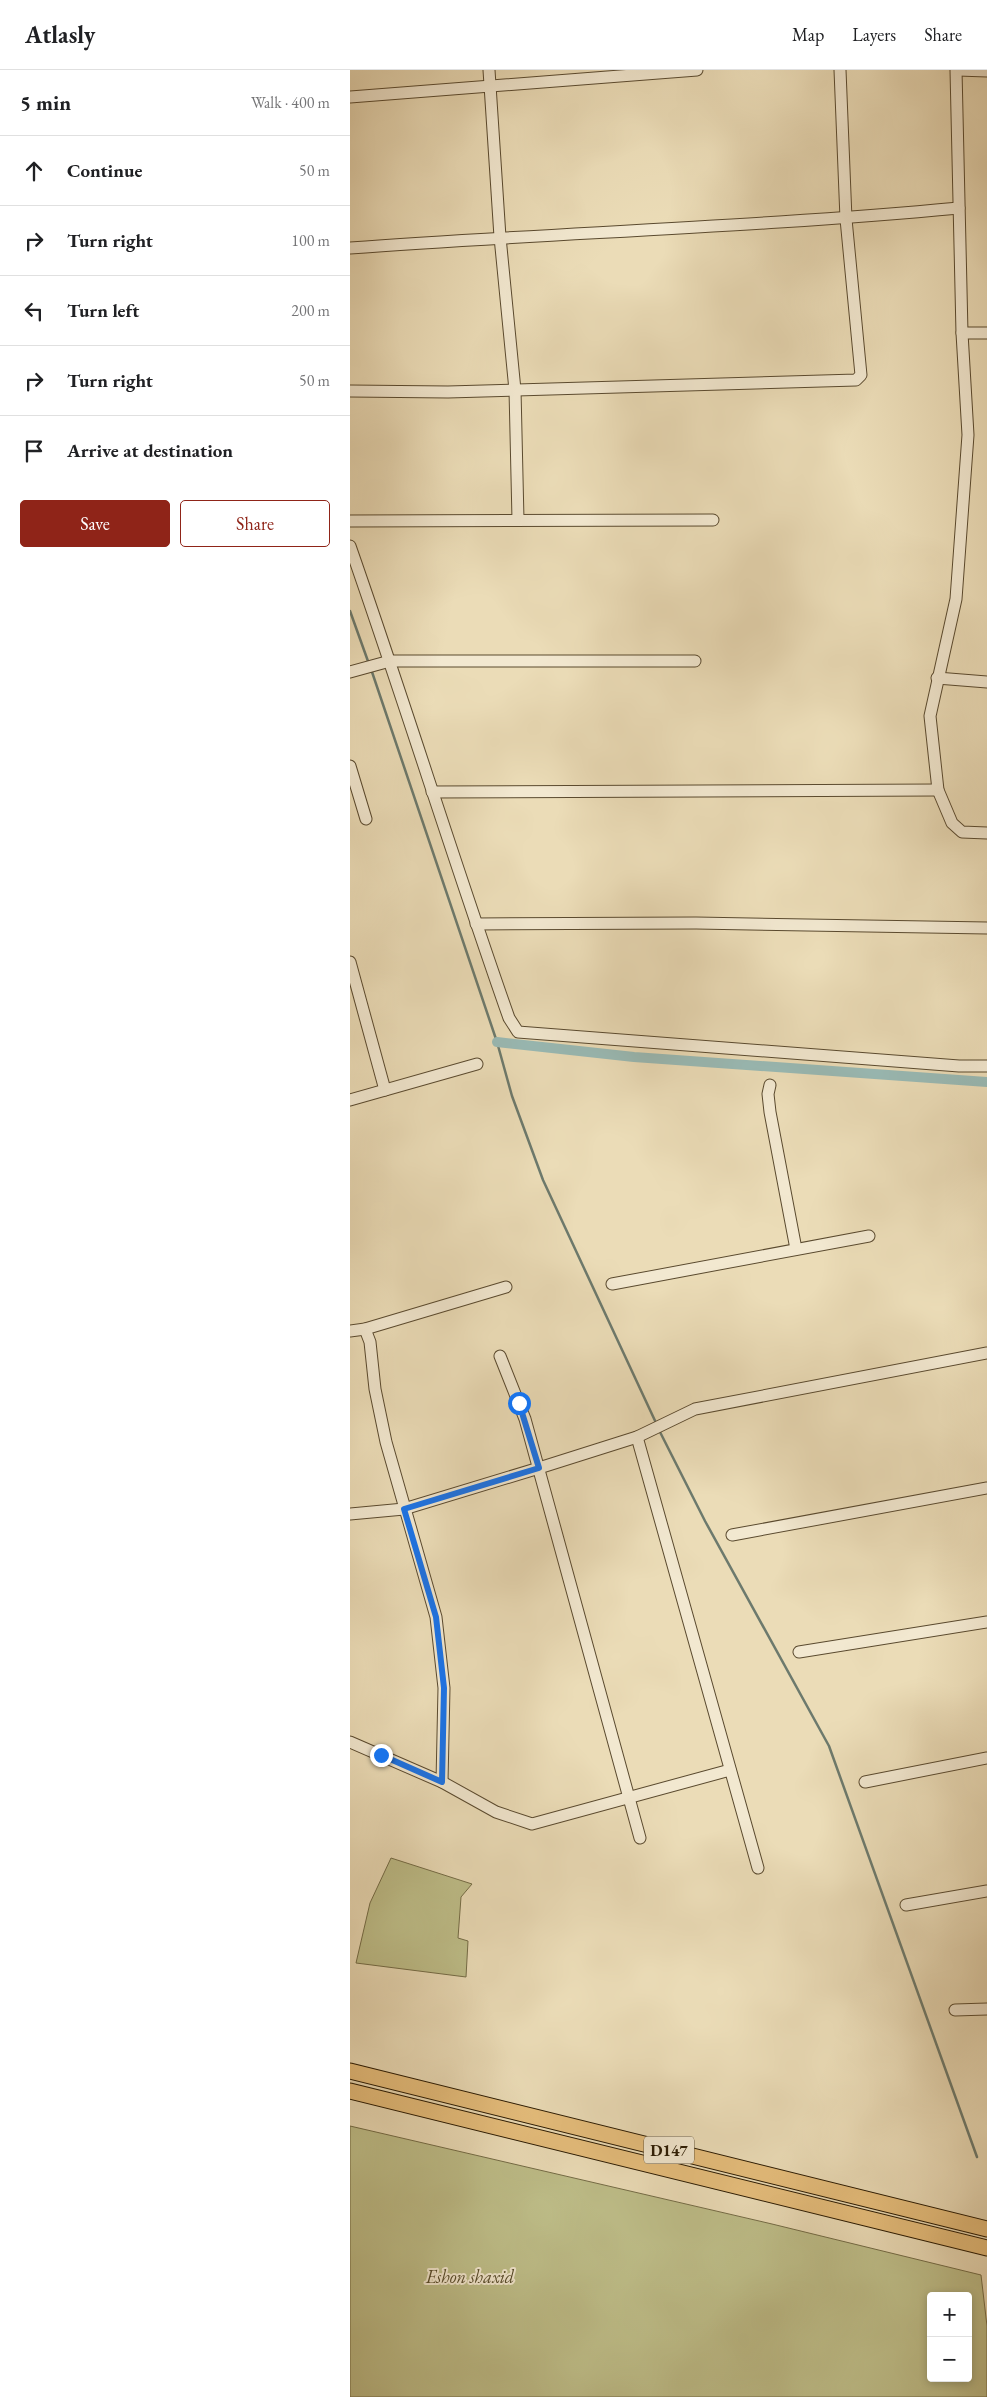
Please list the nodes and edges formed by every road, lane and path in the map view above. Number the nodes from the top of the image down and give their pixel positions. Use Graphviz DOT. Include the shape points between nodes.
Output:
graph roads {
  1 [pos="489,70"];
  2 [pos="697,70"];
  3 [pos="840,70"];
  4 [pos="957,70"];
  5 [pos="987,71"];
  6 [pos="490,85"];
  7 [pos="350,97"];
  8 [pos="959,208"];
  9 [pos="846,219"];
  10 [pos="500,237"];
  11 [pos="350,248"];
  12 [pos="962,333"];
  13 [pos="987,333"];
  14 [pos="515,390"];
  15 [pos="350,391"];
  16 [pos="518,520"];
  17 [pos="713,520"];
  18 [pos="350,521"];
  19 [pos="350,546"];
  20 [pos="695,661"];
  21 [pos="385,662"];
  22 [pos="350,672"];
  23 [pos="937,678"];
  24 [pos="987,682"];
  25 [pos="350,766"];
  26 [pos="938,790"];
  27 [pos="432,792"];
  28 [pos="366,819"];
  29 [pos="987,833"];
  30 [pos="476,924"];
  31 [pos="987,928"];
  32 [pos="350,962"];
  33 [pos="476,1064"];
  34 [pos="987,1066"];
  35 [pos="770,1085"];
  36 [pos="385,1090"];
  37 [pos="350,1100"];
  38 [pos="869,1236"];
  39 [pos="796,1250"];
  40 [pos="612,1284"];
  41 [pos="506,1287"];
  42 [pos="365,1329"];
  43 [pos="350,1331"];
  44 [pos="987,1353"];
  45 [pos="500,1356"];
  46 [pos="637,1437"];
  47 [pos="539,1468"];
  48 [pos="987,1488"];
  49 [pos="404,1509"];
  50 [pos="350,1514"];
  51 [pos="732,1535"];
  52 [pos="987,1622"];
  53 [pos="799,1652"];
  54 [pos="350,1742"];
  55 [pos="987,1758"];
  56 [pos="730,1770"];
  57 [pos="442,1782"];
  58 [pos="865,1782"];
  59 [pos="629,1796"];
  60 [pos="640,1838"];
  61 [pos="758,1868"];
  62 [pos="987,1891"];
  63 [pos="906,1905"];
  64 [pos="987,2009"];
  65 [pos="955,2010"];
  66 [pos="350,2071"];
  67 [pos="350,2091"];
  68 [pos="987,2229"];
  69 [pos="987,2248"];
  1 -- 6 [label="street"];
  2 -- 6 [label="street"];
  3 -- 9 [label="street"];
  4 -- 5 [label="street"];
  4 -- 8 [label="street"];
  6 -- 7 [label="street"];
  6 -- 10 [label="street"];
  8 -- 9 [label="street"];
  8 -- 12 [label="street"];
  9 -- 10 [label="street"];
  9 -- 14 [label="street" via="861,375 856,380"];
  10 -- 11 [label="street"];
  10 -- 14 [label="street"];
  12 -- 13 [label="street"];
  12 -- 23 [label="street" via="968,435 956,599"];
  14 -- 15 [label="street"];
  14 -- 16 [label="street"];
  16 -- 17 [label="street"];
  16 -- 18 [label="street"];
  19 -- 21 [label="street"];
  20 -- 21 [label="street"];
  21 -- 22 [label="street"];
  21 -- 27 [label="street"];
  23 -- 24 [label="street"];
  23 -- 26 [label="street" via="930,716"];
  25 -- 28 [label="street"];
  26 -- 27 [label="street"];
  26 -- 29 [label="street" via="952,823 962,832"];
  27 -- 30 [label="street"];
  30 -- 31 [label="street" via="696,923"];
  30 -- 34 [label="street" via="509,1018 518,1032"];
  32 -- 36 [label="street"];
  33 -- 36 [label="street"];
  35 -- 39 [label="street" via="770,1112"];
  36 -- 37 [label="street"];
  38 -- 39 [label="street"];
  39 -- 40 [label="street"];
  41 -- 42 [label="street"];
  42 -- 43 [label="street"];
  42 -- 49 [label="street" via="370,1342 386,1442"];
  44 -- 46 [label="street" via="695,1409"];
  45 -- 47 [label="street" via="526,1419"];
  46 -- 47 [label="street"];
  46 -- 56 [label="street"];
  47 -- 49 [label="street"];
  47 -- 59 [label="street"];
  48 -- 51 [label="street"];
  49 -- 50 [label="street"];
  49 -- 57 [label="street" via="436,1617 444,1688"];
  52 -- 53 [label="street"];
  54 -- 57 [label="street"];
  55 -- 58 [label="street"];
  56 -- 59 [label="street"];
  56 -- 61 [label="street"];
  57 -- 59 [label="street" via="496,1812 532,1824"];
  59 -- 60 [label="street"];
  62 -- 63 [label="street"];
  64 -- 65 [label="street"];
  66 -- 68 [label="main road, D147"];
  67 -- 69 [label="main road, D147"];
}
